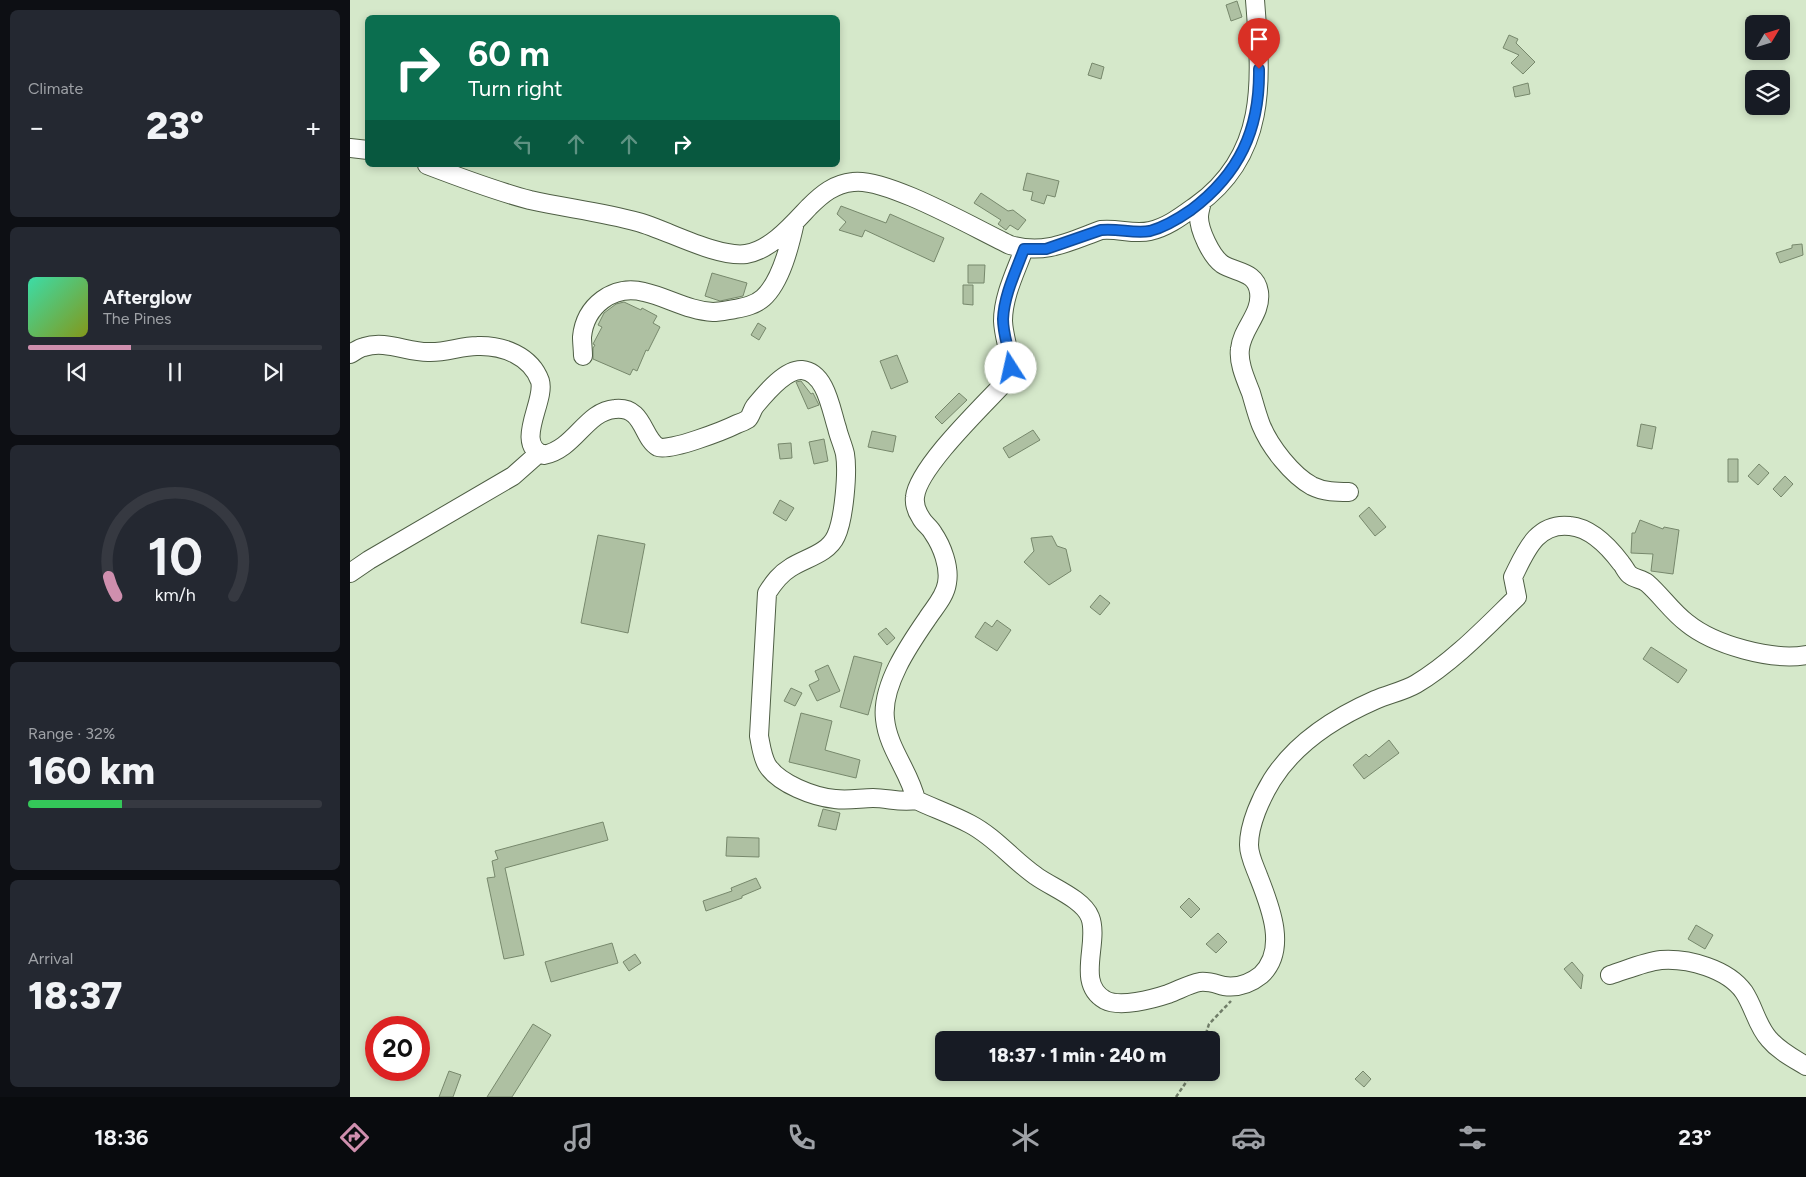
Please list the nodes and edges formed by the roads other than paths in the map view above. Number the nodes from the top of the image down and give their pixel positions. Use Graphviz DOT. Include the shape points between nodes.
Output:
graph roads {
  1 [pos="1255,0"];
  2 [pos="350,148"];
  3 [pos="365,150"];
  4 [pos="432,167"];
  5 [pos="1202,202"];
  6 [pos="795,222"];
  7 [pos="1024,249"];
  8 [pos="350,354"];
  9 [pos="584,356"];
  10 [pos="539,453"];
  11 [pos="1350,492"];
  12 [pos="350,573"];
  13 [pos="1806,655"];
  14 [pos="916,800"];
  15 [pos="1610,975"];
  16 [pos="1806,1066"];
  1 -- 5 [label="street" via="1257,112 1236,162"];
  2 -- 3 [label="street"];
  4 -- 6 [label="street" via="491,190 631,220 732,254 746,254 759,249"];
  5 -- 7 [label="street" via="1181,217 1151,231 1101,230 1046,249"];
  5 -- 11 [label="street" via="1199,217 1209,248 1220,263 1248,274 1256,281 1258,307 1239,350 1262,426 1280,458 1312,486 1329,492"];
  6 -- 7 [label="street" via="828,190 841,184 862,182 882,185"];
  6 -- 9 [label="street" via="783,264 763,298 748,307 713,312 680,305 642,291 620,291 602,298 590,313 582,336"];
  7 -- 14 [label="street" via="1005,302 1004,336 1011,368 1008,379 940,452 915,496 916,509 941,546 947,582 944,594 894,674 886,698 885,718 891,743"];
  8 -- 10 [label="street" via="363,347 380,345 427,352 495,347 517,354 534,369 541,384 531,428 531,441"];
  10 -- 12 [label="street" via="513,476"];
  10 -- 14 [label="street" via="551,454 560,449 592,419 616,409 628,410 636,416 658,446 677,446 748,419 779,380 792,371 812,373 821,383 829,401 845,455 842,512 836,538 826,550 791,567 767,592 759,728 762,755 777,777 799,790 834,800"];
  13 -- 14 [label="street" via="1779,656 1755,652 1704,633 1686,623 1646,583 1630,575 1588,531 1571,526 1545,531 1534,538 1513,578 1517,597 1462,649 1418,683 1375,700 1318,731 1294,752 1272,779 1252,824 1248,848 1266,897 1276,948 1270,964 1260,976 1239,986 1200,982 1144,1000 1119,1004 1107,1001 1093,986 1090,974 1093,930 1090,916 1080,905 1035,876 971,824"];
  15 -- 16 [label="street" via="1660,960 1681,960 1717,971 1744,992 1768,1038"];
}
